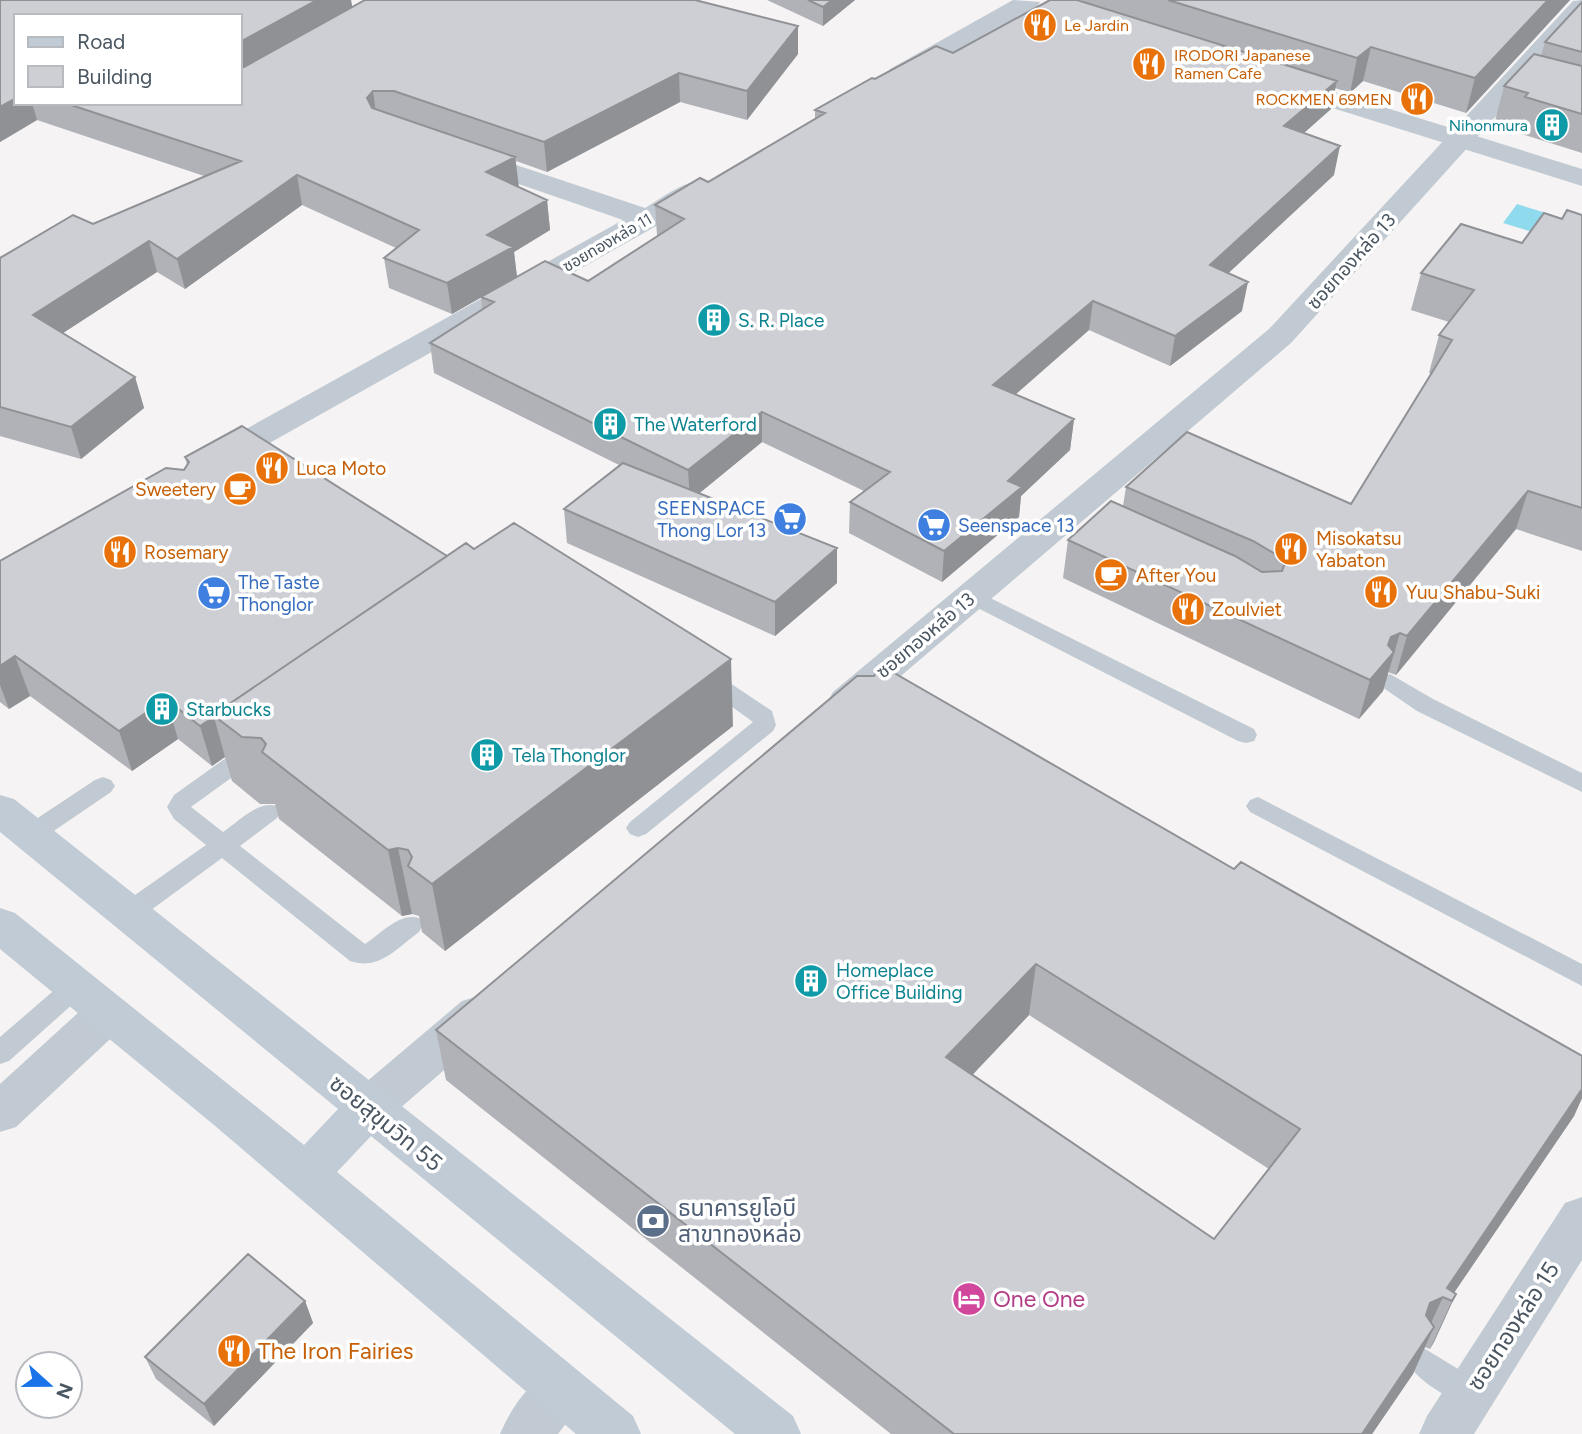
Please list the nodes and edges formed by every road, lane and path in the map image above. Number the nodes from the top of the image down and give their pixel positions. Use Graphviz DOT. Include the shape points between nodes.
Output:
graph roads {
  1 [pos="1034,4"];
  2 [pos="1582,6"];
  3 [pos="1255,75"];
  4 [pos="874,90"];
  5 [pos="1461,139"];
  6 [pos="440,147"];
  7 [pos="731,171"];
  8 [pos="1582,177"];
  9 [pos="648,219"];
  10 [pos="189,474"];
  11 [pos="972,596"];
  12 [pos="688,666"];
  13 [pos="1390,682"];
  14 [pos="841,717"];
  15 [pos="1246,735"];
  16 [pos="268,740"];
  17 [pos="1582,783"];
  18 [pos="103,786"];
  19 [pos="1258,806"];
  20 [pos="269,812"];
  21 [pos="15,823"];
  22 [pos="638,828"];
  23 [pos="222,844"];
  24 [pos="127,914"];
  25 [pos="0,925"];
  26 [pos="410,925"];
  27 [pos="1582,976"];
  28 [pos="504,992"];
  29 [pos="91,1000"];
  30 [pos="0,1054"];
  31 [pos="368,1108"];
  32 [pos="0,1113"];
  33 [pos="305,1175"];
  34 [pos="1582,1218"];
  35 [pos="1422,1361"];
  36 [pos="561,1389"];
  37 [pos="1470,1393"];
  38 [pos="613,1433"];
  39 [pos="526,1434"];
  40 [pos="775,1434"];
  41 [pos="1445,1434"];
  1 -- 4 [label="street"];
  2 -- 5 [label="street, ซอยทองหล่อ 13" via="1522,81"];
  3 -- 5 [label="street"];
  5 -- 8 [label="street"];
  5 -- 11 [label="street, ซอยทองหล่อ 13" via="1287,329 1084,517"];
  6 -- 9 [label="street"];
  7 -- 9 [label="street, ซอยทองหล่อ 11"];
  9 -- 10 [label="street, ซอยทองหล่อ 11"];
  11 -- 14 [label="street, ซอยทองหล่อ 13"];
  11 -- 15 [label="lane"];
  12 -- 22 [label="lane" via="765,716 765,725"];
  13 -- 17 [label="lane" via="1425,705"];
  16 -- 23 [label="lane" via="180,804 182,813"];
  18 -- 21 [label="lane"];
  19 -- 27 [label="lane"];
  20 -- 23 [label="lane"];
  21 -- 24 [label="main road, ซอยสุขุมวิท 55"];
  23 -- 24 [label="lane"];
  23 -- 26 [label="lane" via="359,954 370,955"];
  24 -- 31 [label="main road, ซอยสุขุมวิท 55"];
  25 -- 29 [label="main road"];
  28 -- 31 [label="street"];
  29 -- 30 [label="lane"];
  29 -- 32 [label="street"];
  29 -- 33 [label="main road"];
  31 -- 33 [label="main road"];
  31 -- 40 [label="main road, ซอยสุขุมวิท 55"];
  33 -- 36 [label="main road"];
  34 -- 37 [label="street, ซอยทองหล่อ 15"];
  35 -- 37 [label="lane"];
  36 -- 38 [label="main road"];
  36 -- 39 [label="street"];
  37 -- 41 [label="street, ซอยทองหล่อ 15"];
}
